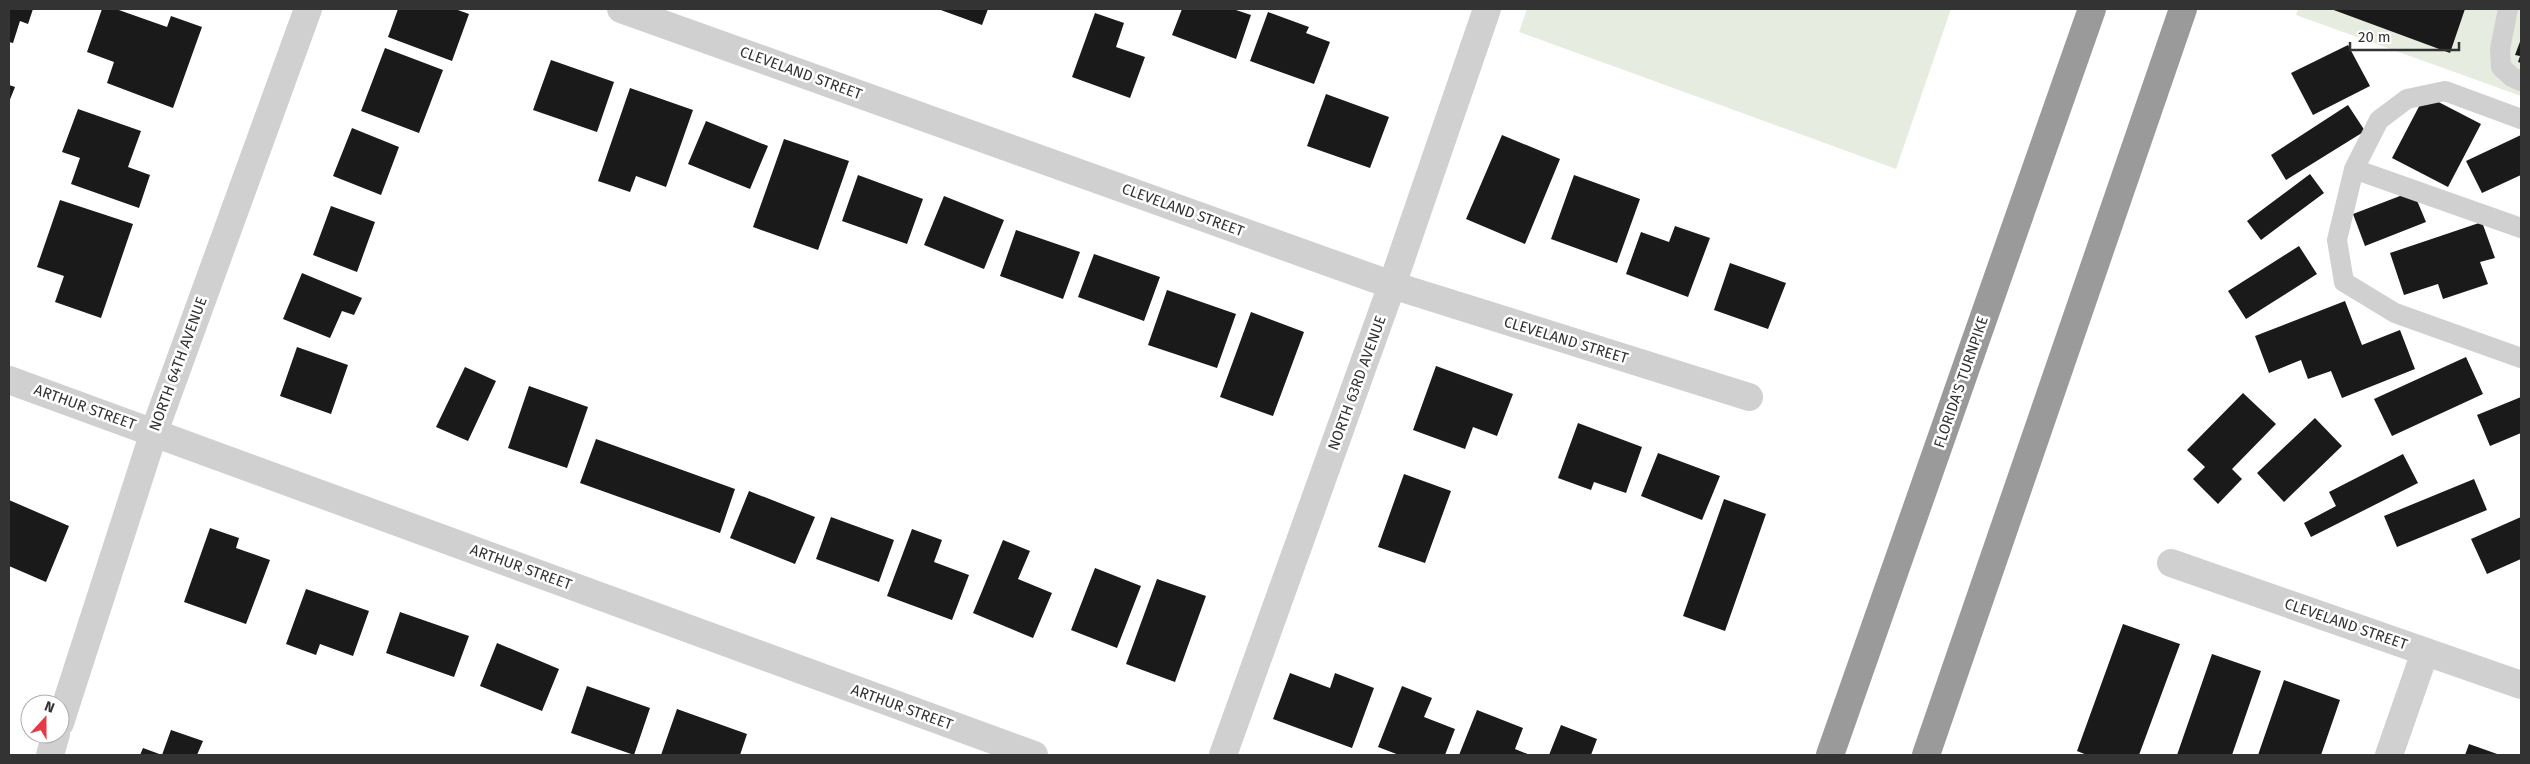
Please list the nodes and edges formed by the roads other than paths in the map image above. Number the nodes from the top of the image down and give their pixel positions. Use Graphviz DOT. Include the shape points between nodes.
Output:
graph roads {
  1 [pos="308,9"];
  2 [pos="621,9"];
  3 [pos="1487,9"];
  4 [pos="2092,9"];
  5 [pos="2183,9"];
  6 [pos="2508,9"];
  7 [pos="2521,80"];
  8 [pos="2521,119"];
  9 [pos="2354,169"];
  10 [pos="2521,228"];
  11 [pos="1392,285"];
  12 [pos="2521,358"];
  13 [pos="9,380"];
  14 [pos="1749,397"];
  15 [pos="154,432"];
  16 [pos="2171,563"];
  17 [pos="2425,652"];
  18 [pos="2521,685"];
  19 [pos="69,694"];
  20 [pos="1034,755"];
  21 [pos="1223,755"];
  22 [pos="1830,755"];
  23 [pos="1926,755"];
  24 [pos="2388,755"];
  1 -- 15 [label="street, NORTH 64TH AVENUE"];
  2 -- 11 [label="street, CLEVELAND STREET"];
  3 -- 11 [label="street, NORTH 63RD AVENUE"];
  4 -- 22 [label="highway, FLORIDA'S TURNPIKE"];
  5 -- 23 [label="highway"];
  6 -- 7 [label="lane" via="2500,49 2501,67"];
  8 -- 9 [label="lane" via="2445,92 2407,99 2379,120"];
  9 -- 10 [label="lane"];
  9 -- 12 [label="lane" via="2337,240 2344,282 2396,314"];
  11 -- 14 [label="street, CLEVELAND STREET"];
  11 -- 21 [label="street, NORTH 63RD AVENUE"];
  13 -- 15 [label="street, ARTHUR STREET"];
  15 -- 19 [label="street, NORTH 64TH AVENUE"];
  15 -- 20 [label="street, ARTHUR STREET"];
  16 -- 17 [label="street, CLEVELAND STREET"];
  17 -- 18 [label="street, CLEVELAND STREET"];
  17 -- 24 [label="street"];
}
